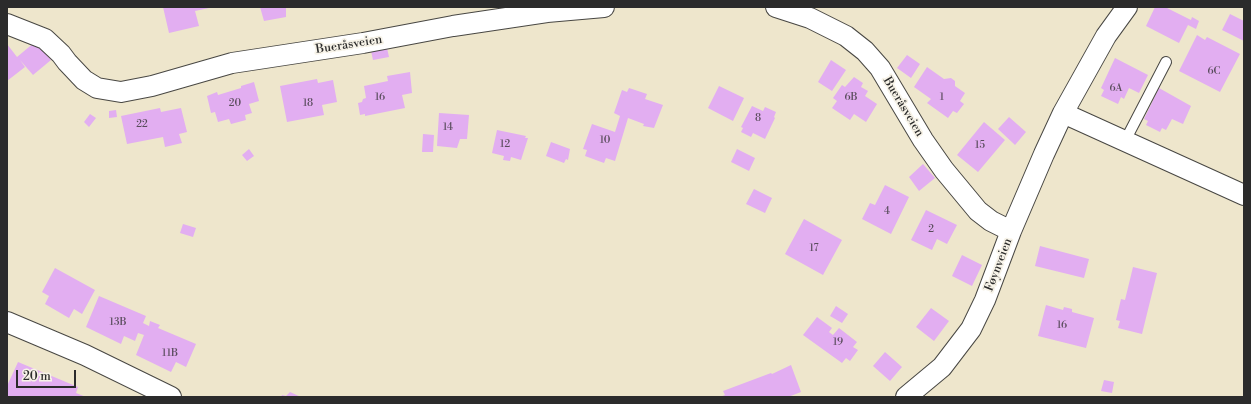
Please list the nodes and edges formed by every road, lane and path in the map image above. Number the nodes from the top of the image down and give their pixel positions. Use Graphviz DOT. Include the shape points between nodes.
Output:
graph roads {
  1 [pos="604,7"];
  2 [pos="776,7"];
  3 [pos="1127,7"];
  4 [pos="7,24"];
  5 [pos="1166,62"];
  6 [pos="1063,113"];
  7 [pos="1125,141"];
  8 [pos="1244,195"];
  9 [pos="1011,231"];
  10 [pos="7,322"];
  11 [pos="171,397"];
  12 [pos="906,397"];
  1 -- 4 [label="street, Bueråsveien" via="547,12 453,26 232,63 152,86 121,92 97,88 84,80 45,39"];
  2 -- 9 [label="street, Bueråsveien" via="810,18 846,36 865,51 880,68 944,170 978,211"];
  3 -- 6 [label="street, Føynveien" via="1106,36"];
  5 -- 7 [label="lane"];
  6 -- 7 [label="street"];
  6 -- 9 [label="street, Føynveien"];
  7 -- 8 [label="street"];
  9 -- 12 [label="street, Føynveien" via="986,300 971,329 942,367"];
  10 -- 11 [label="street"];
}
